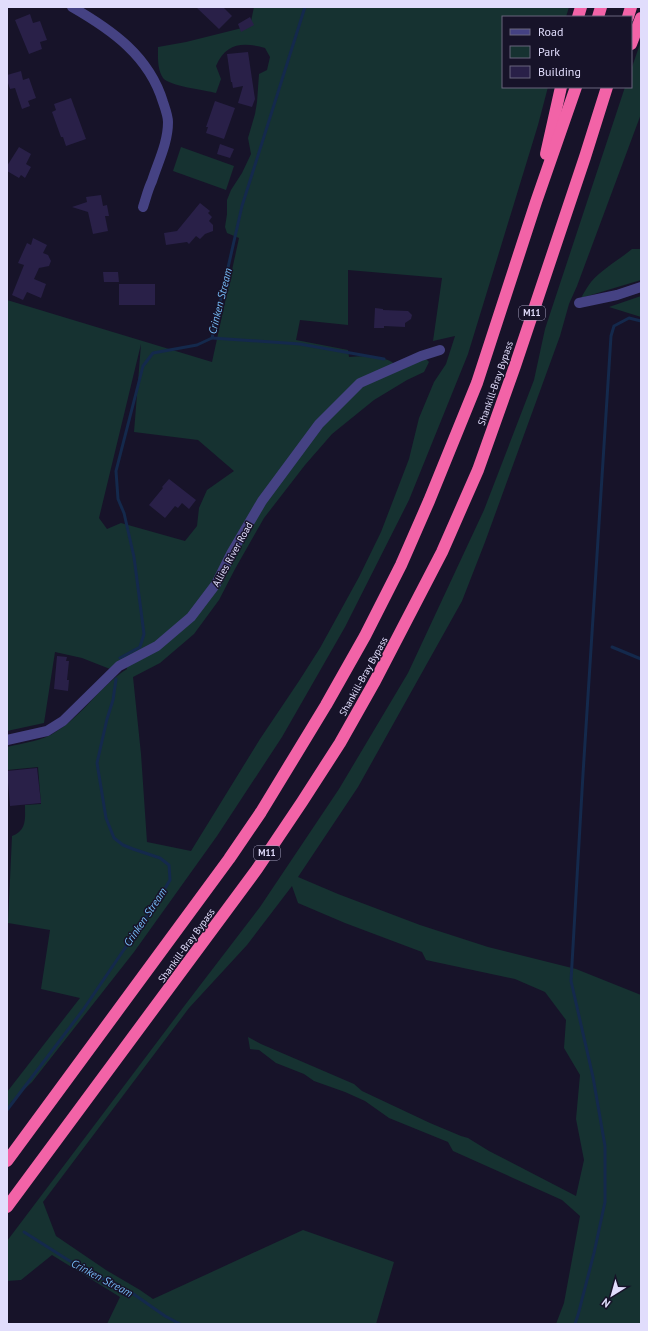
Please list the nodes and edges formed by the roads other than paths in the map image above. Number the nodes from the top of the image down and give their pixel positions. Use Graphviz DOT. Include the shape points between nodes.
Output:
graph roads {
  1 [pos="72,7"];
  2 [pos="641,18"];
  3 [pos="632,41"];
  4 [pos="561,88"];
  5 [pos="576,88"];
  6 [pos="607,88"];
  7 [pos="614,88"];
  8 [pos="585,157"];
  9 [pos="536,202"];
  10 [pos="143,207"];
  11 [pos="641,286"];
  12 [pos="579,303"];
  13 [pos="440,350"];
  14 [pos="7,740"];
  15 [pos="7,1161"];
  16 [pos="7,1207"];
  1 -- 10 [label="street" via="92,18 138,55 153,76 162,98 168,122 164,152"];
  2 -- 3 [label="highway"];
  4 -- 9 [label="highway"];
  5 -- 9 [label="highway, Shankill-Bray Bypass / M11"];
  6 -- 8 [label="highway, Shankill-Bray Bypass / M11"];
  7 -- 8 [label="highway"];
  8 -- 16 [label="highway, Shankill-Bray Bypass / M11" via="478,470 442,552 375,681 340,743 257,869"];
  9 -- 15 [label="highway, Shankill-Bray Bypass / M11" via="477,383 398,572 365,636 326,705 229,859"];
  11 -- 12 [label="street" via="617,295"];
  13 -- 14 [label="street, Allies River Road" via="360,383 319,424 262,501 216,584 191,617 157,646 119,666 63,722 47,731"];
}
